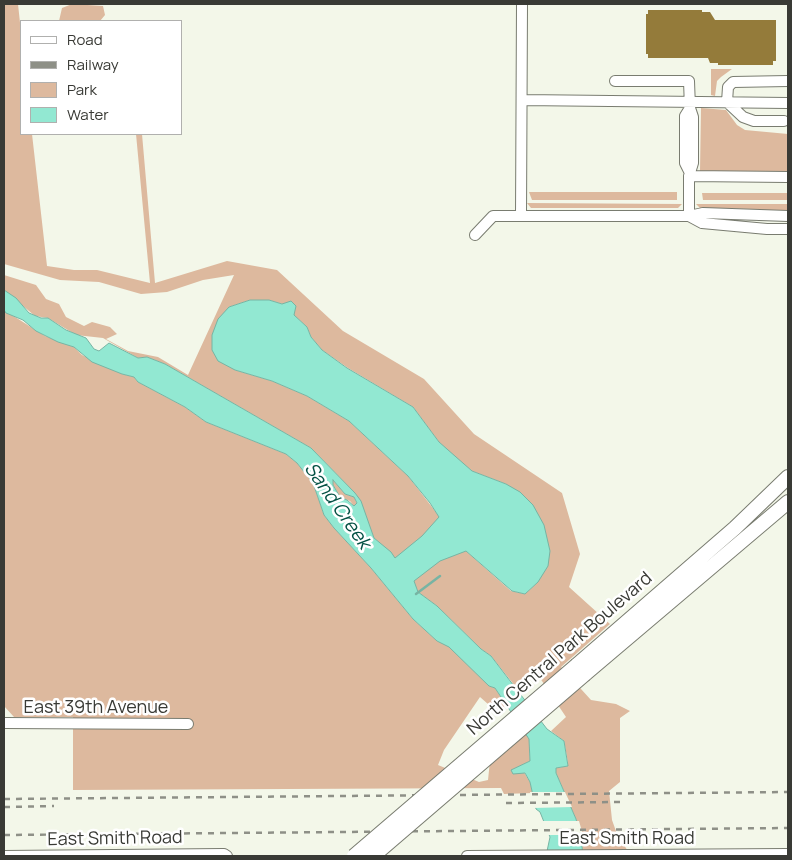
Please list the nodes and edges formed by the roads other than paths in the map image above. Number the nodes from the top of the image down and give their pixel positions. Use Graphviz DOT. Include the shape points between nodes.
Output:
graph roads {
  1 [pos="522,4"];
  2 [pos="615,81"];
  3 [pos="788,81"];
  4 [pos="522,100"];
  5 [pos="727,102"];
  6 [pos="788,102"];
  7 [pos="690,105"];
  8 [pos="784,121"];
  9 [pos="689,173"];
  10 [pos="788,177"];
  11 [pos="521,216"];
  12 [pos="689,216"];
  13 [pos="788,216"];
  14 [pos="788,229"];
  15 [pos="475,234"];
  16 [pos="788,477"];
  17 [pos="788,502"];
  18 [pos="581,670"];
  19 [pos="4,723"];
  20 [pos="188,724"];
  21 [pos="788,854"];
  22 [pos="648,855"];
  23 [pos="4,856"];
  24 [pos="227,856"];
  25 [pos="354,856"];
  26 [pos="373,856"];
  27 [pos="467,856"];
  28 [pos="496,856"];
  29 [pos="526,856"];
  1 -- 4 [label="street"];
  2 -- 7 [label="street" via="689,81"];
  3 -- 5 [label="street" via="733,82 728,87"];
  4 -- 7 [label="street"];
  4 -- 11 [label="street"];
  5 -- 6 [label="street"];
  5 -- 7 [label="street"];
  5 -- 8 [label="street" via="743,117 754,121"];
  7 -- 9 [label="street" via="693,154"];
  9 -- 10 [label="street"];
  9 -- 12 [label="street"];
  11 -- 12 [label="street"];
  11 -- 15 [label="street" via="492,216"];
  12 -- 13 [label="street" via="712,213"];
  12 -- 14 [label="street" via="702,223 766,230"];
  16 -- 18 [label="main road, North Central Park Boulevard"];
  17 -- 18 [label="main road, North Central Park Boulevard"];
  18 -- 25 [label="main road, North Central Park Boulevard, bridge"];
  18 -- 26 [label="main road, North Central Park Boulevard, bridge"];
  19 -- 20 [label="street, East 39th Avenue"];
  21 -- 22 [label="street, East Smith Road"];
  22 -- 29 [label="street, East Smith Road"];
  23 -- 24 [label="street, East Smith Road"];
  27 -- 28 [label="street, East Smith Road"];
  28 -- 29 [label="street, East Smith Road"];
}
